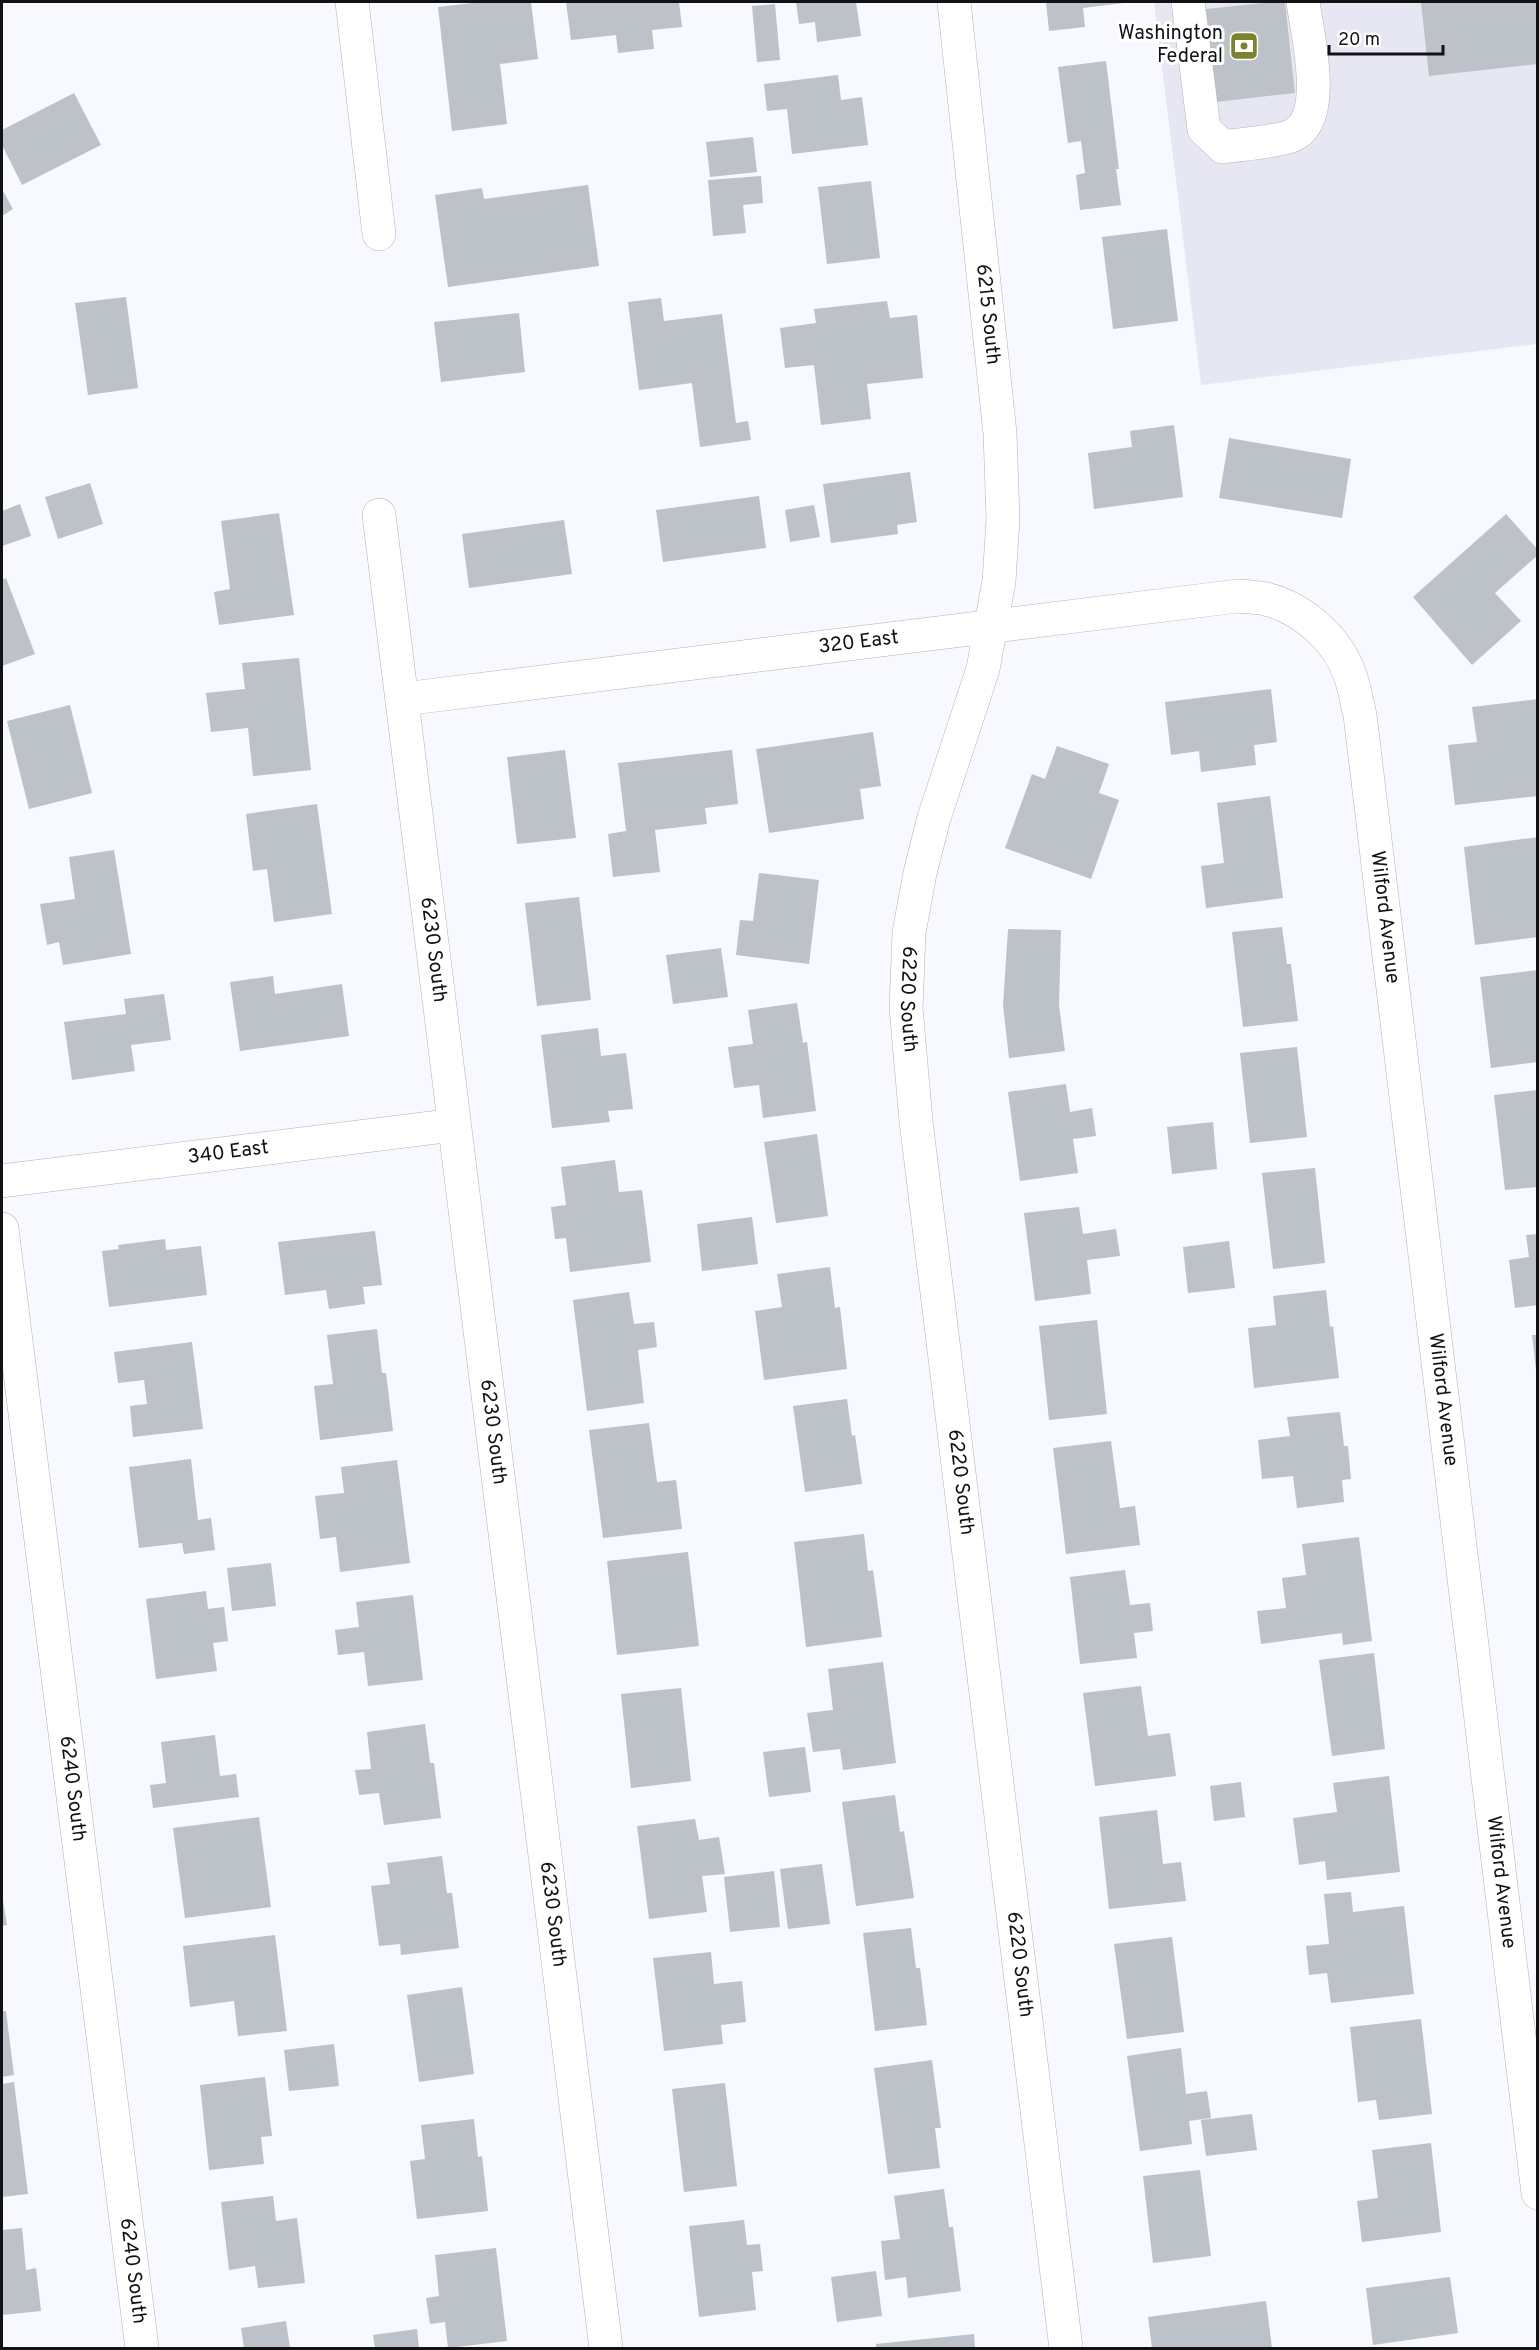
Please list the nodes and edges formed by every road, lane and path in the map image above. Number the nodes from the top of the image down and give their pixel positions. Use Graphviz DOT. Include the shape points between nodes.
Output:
graph roads {
  1 [pos="352,2"];
  2 [pos="954,2"];
  3 [pos="1188,2"];
  4 [pos="1303,2"];
  5 [pos="379,234"];
  6 [pos="379,515"];
  7 [pos="1311,620"];
  8 [pos="991,625"];
  9 [pos="403,699"];
  10 [pos="454,1125"];
  11 [pos="2,1181"];
  12 [pos="2,1229"];
  13 [pos="1538,2193"];
  14 [pos="142,2349"];
  15 [pos="606,2349"];
  16 [pos="1066,2349"];
  1 -- 5 [label="street"];
  2 -- 8 [label="street, 6215 South" via="1000,433 1003,519"];
  3 -- 4 [label="street" via="1204,129 1223,147 1292,136 1306,125 1315,92"];
  6 -- 9 [label="street, 6230 South"];
  7 -- 8 [label="street, 320 East" via="1264,598 1238,596"];
  7 -- 13 [label="street, Wilford Avenue" via="1335,648 1351,677 1360,715"];
  8 -- 9 [label="street, 320 East"];
  8 -- 16 [label="street, 6220 South" via="983,669 920,873 909,933 906,1008"];
  9 -- 10 [label="street, 6230 South"];
  10 -- 11 [label="street, 340 East"];
  10 -- 15 [label="street, 6230 South"];
  12 -- 14 [label="street, 6240 South"];
}
